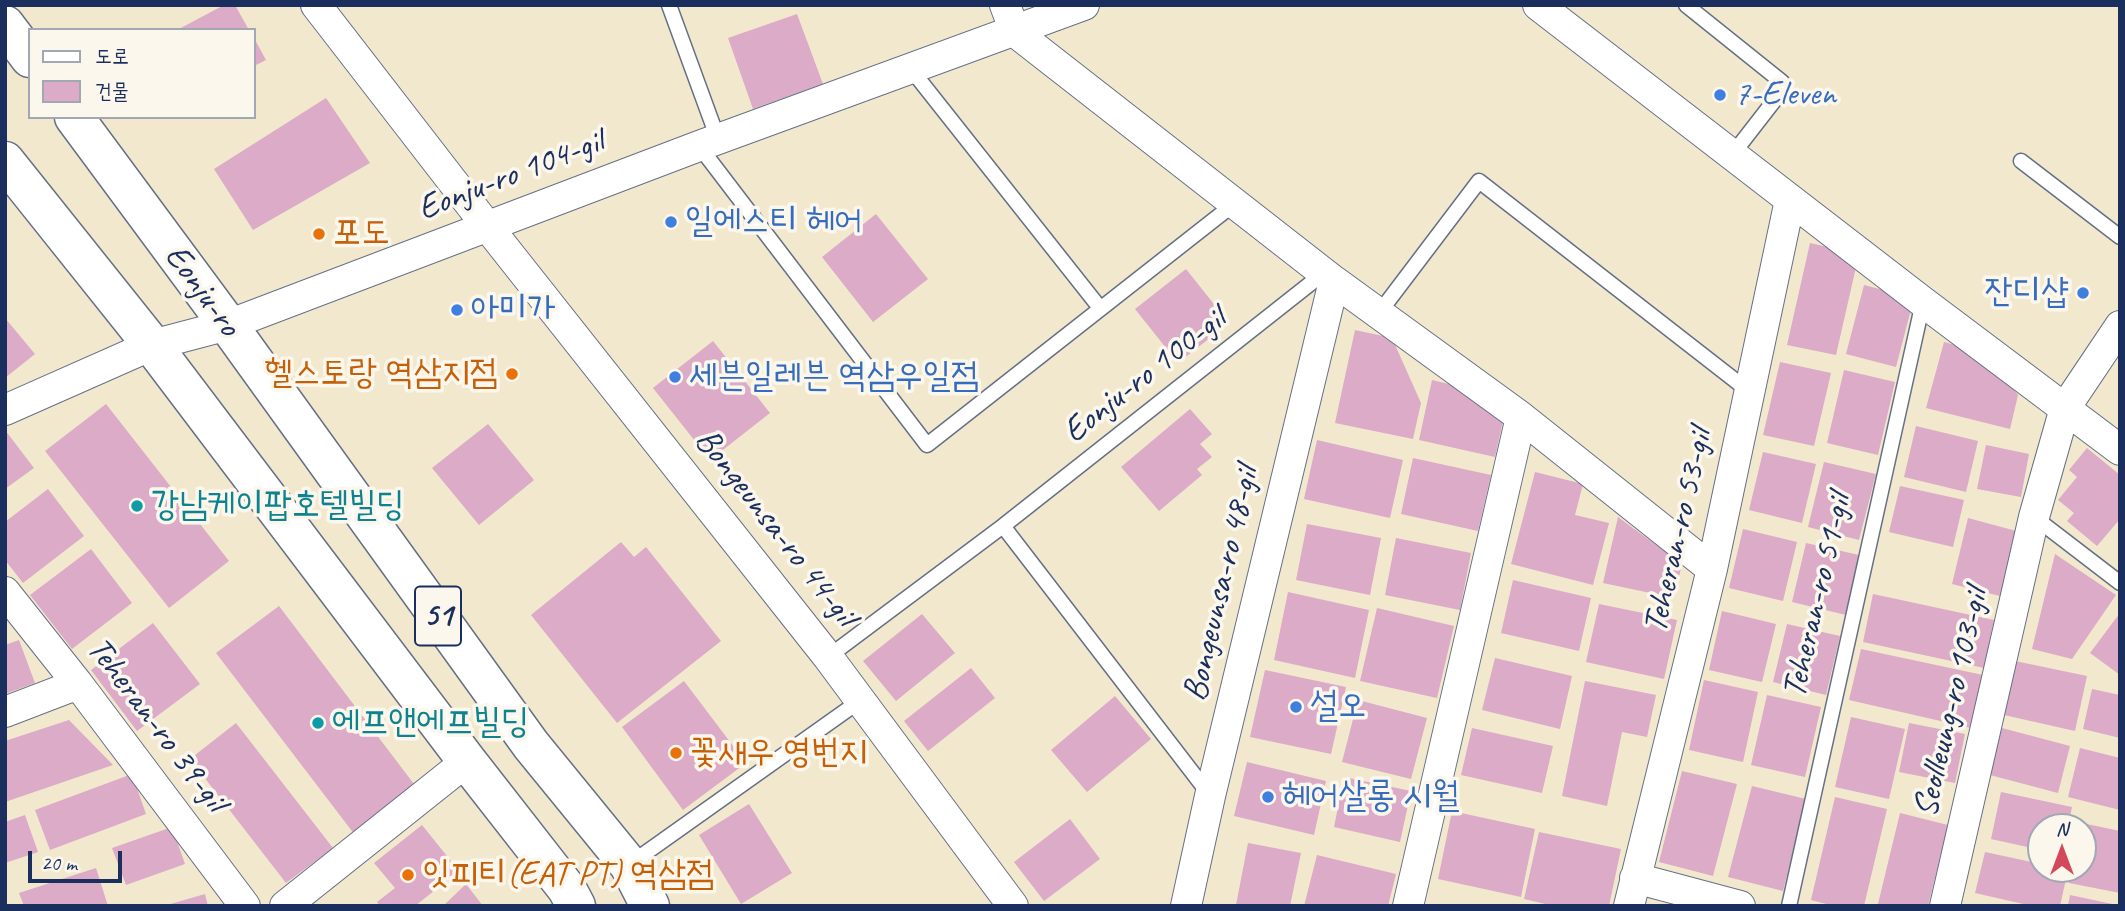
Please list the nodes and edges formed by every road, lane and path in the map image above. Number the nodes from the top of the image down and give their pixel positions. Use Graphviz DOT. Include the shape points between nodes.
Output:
graph roads {
  1 [pos="316,5"];
  2 [pos="669,5"];
  3 [pos="1084,5"];
  4 [pos="1686,5"];
  5 [pos="1539,6"];
  6 [pos="1010,18"];
  7 [pos="5,25"];
  8 [pos="28,55"];
  9 [pos="909,68"];
  10 [pos="75,119"];
  11 [pos="708,143"];
  12 [pos="1732,155"];
  13 [pos="5,161"];
  14 [pos="2021,161"];
  15 [pos="1790,200"];
  16 [pos="1234,204"];
  17 [pos="487,226"];
  18 [pos="2120,237"];
  19 [pos="1329,277"];
  20 [pos="1923,302"];
  21 [pos="1100,308"];
  22 [pos="1380,313"];
  23 [pos="228,325"];
  24 [pos="2120,326"];
  25 [pos="152,345"];
  26 [pos="1750,393"];
  27 [pos="2065,408"];
  28 [pos="5,410"];
  29 [pos="1521,417"];
  30 [pos="2120,450"];
  31 [pos="2034,517"];
  32 [pos="1003,526"];
  33 [pos="1712,569"];
  34 [pos="2120,583"];
  35 [pos="5,592"];
  36 [pos="828,657"];
  37 [pos="78,684"];
  38 [pos="861,700"];
  39 [pos="5,712"];
  40 [pos="467,761"];
  41 [pos="1210,796"];
  42 [pos="629,865"];
  43 [pos="1632,892"];
  44 [pos="245,906"];
  45 [pos="285,906"];
  46 [pos="576,906"];
  47 [pos="650,906"];
  48 [pos="1013,906"];
  49 [pos="1186,906"];
  50 [pos="1408,906"];
  51 [pos="1740,906"];
  52 [pos="1789,906"];
  53 [pos="1945,906"];
  1 -- 17 [label="street, Bongeunsa-ro 44-gil"];
  2 -- 11 [label="lane"];
  3 -- 6 [label="street, Eonju-ro 104-gil"];
  4 -- 12 [label="lane" via="1784,88"];
  5 -- 12 [label="street"];
  6 -- 9 [label="street, Eonju-ro 104-gil"];
  6 -- 16 [label="street"];
  7 -- 8 [label="main road"];
  9 -- 11 [label="street, Eonju-ro 104-gil"];
  9 -- 21 [label="lane"];
  10 -- 23 [label="main road, Eonju-ro / 51"];
  11 -- 17 [label="street, Eonju-ro 104-gil"];
  11 -- 21 [label="lane" via="927,445"];
  12 -- 15 [label="street"];
  13 -- 25 [label="main road, Eonju-ro / 51"];
  14 -- 18 [label="lane"];
  15 -- 20 [label="street"];
  15 -- 26 [label="street, Teheran-ro 53-gil"];
  16 -- 19 [label="street"];
  16 -- 21 [label="lane"];
  17 -- 23 [label="street, Eonju-ro 104-gil"];
  17 -- 36 [label="street, Bongeunsa-ro 44-gil"];
  19 -- 22 [label="street"];
  19 -- 32 [label="lane, Eonju-ro 100-gil"];
  19 -- 41 [label="street, Bongeunsa-ro 48-gil"];
  20 -- 27 [label="street"];
  20 -- 52 [label="lane, Teheran-ro 51-gil"];
  22 -- 26 [label="lane" via="1479,181"];
  22 -- 29 [label="street"];
  23 -- 25 [label="street, Eonju-ro 104-gil"];
  23 -- 42 [label="main road, Eonju-ro / 51" via="531,745"];
  24 -- 27 [label="street, Seolleung-ro 103-gil"];
  25 -- 28 [label="street, Eonju-ro 104-gil"];
  25 -- 40 [label="main road, Eonju-ro / 51"];
  26 -- 33 [label="street, Teheran-ro 53-gil"];
  27 -- 30 [label="street"];
  27 -- 31 [label="street, Seolleung-ro 103-gil"];
  29 -- 33 [label="street"];
  29 -- 50 [label="street"];
  31 -- 34 [label="lane"];
  31 -- 53 [label="street, Seolleung-ro 103-gil"];
  32 -- 36 [label="lane, Eonju-ro 100-gil"];
  32 -- 41 [label="lane"];
  33 -- 43 [label="street, Teheran-ro 53-gil"];
  35 -- 37 [label="street, Teheran-ro 39-gil"];
  36 -- 38 [label="street, Bongeunsa-ro 44-gil"];
  37 -- 39 [label="street"];
  37 -- 44 [label="street, Teheran-ro 39-gil"];
  38 -- 42 [label="lane"];
  38 -- 48 [label="street, Bongeunsa-ro 44-gil"];
  40 -- 45 [label="street"];
  40 -- 46 [label="main road, Eonju-ro / 51"];
  41 -- 49 [label="street, Bongeunsa-ro 48-gil"];
  42 -- 47 [label="main road, Eonju-ro / 51"];
  43 -- 51 [label="street"];
}
